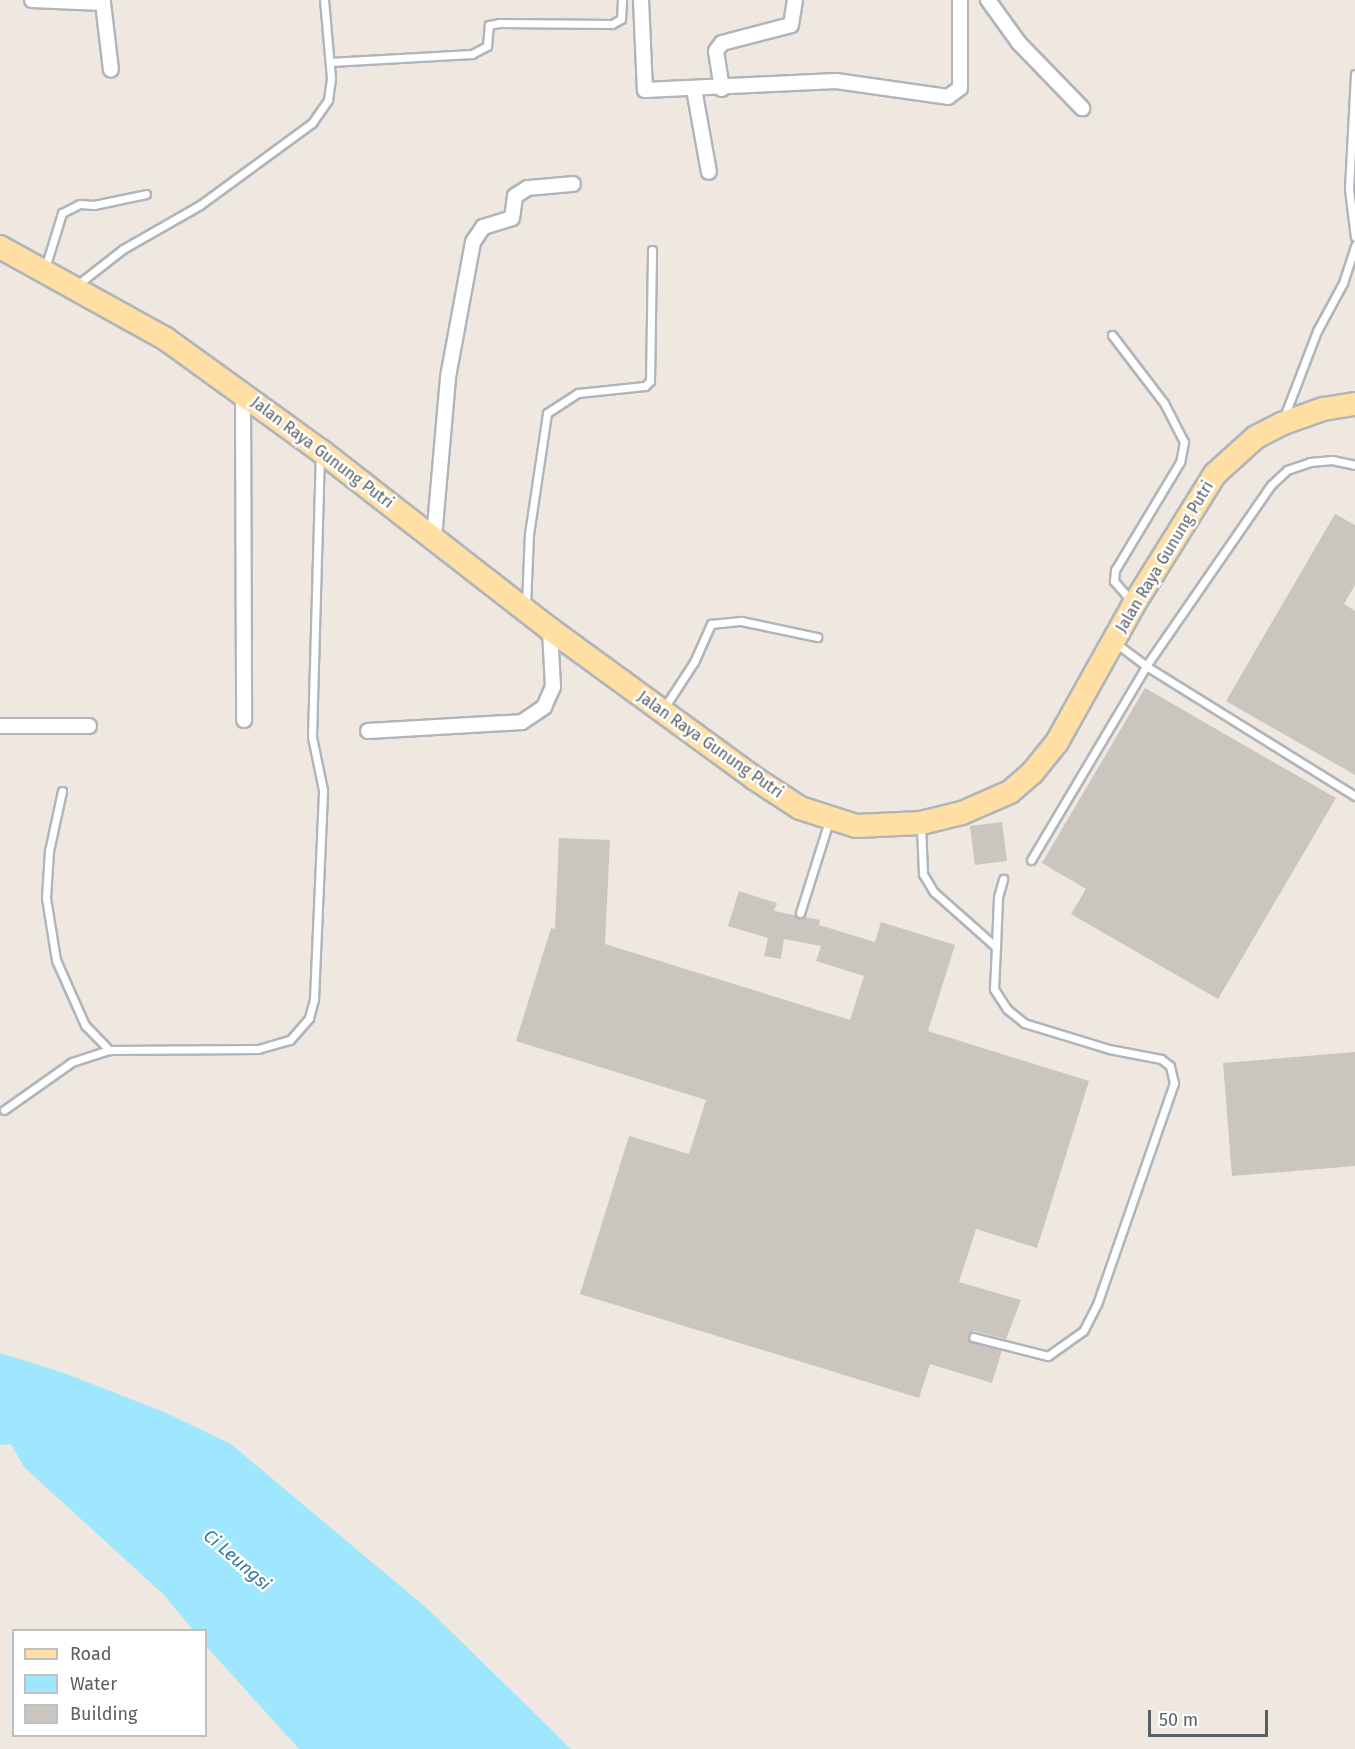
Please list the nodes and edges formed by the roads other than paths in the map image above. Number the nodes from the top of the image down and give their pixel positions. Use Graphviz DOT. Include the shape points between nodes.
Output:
graph roads {
  1 [pos="32,0"];
  2 [pos="324,0"];
  3 [pos="622,0"];
  4 [pos="641,0"];
  5 [pos="795,0"];
  6 [pos="960,0"];
  7 [pos="988,0"];
  8 [pos="330,62"];
  9 [pos="111,70"];
  10 [pos="1355,74"];
  11 [pos="694,89"];
  12 [pos="722,89"];
  13 [pos="1082,108"];
  14 [pos="709,172"];
  15 [pos="573,184"];
  16 [pos="146,194"];
  17 [pos="1355,237"];
  18 [pos="1355,245"];
  19 [pos="0,247"];
  20 [pos="652,250"];
  21 [pos="44,270"];
  22 [pos="75,286"];
  23 [pos="1112,335"];
  24 [pos="243,394"];
  25 [pos="1355,404"];
  26 [pos="1281,424"];
  27 [pos="321,451"];
  28 [pos="1355,465"];
  29 [pos="434,538"];
  30 [pos="1134,604"];
  31 [pos="526,610"];
  32 [pos="550,629"];
  33 [pos="817,637"];
  34 [pos="1114,641"];
  35 [pos="1146,666"];
  36 [pos="662,711"];
  37 [pos="244,720"];
  38 [pos="0,726"];
  39 [pos="89,726"];
  40 [pos="368,731"];
  41 [pos="62,790"];
  42 [pos="1355,796"];
  43 [pos="829,820"];
  44 [pos="921,823"];
  45 [pos="1031,860"];
  46 [pos="1003,879"];
  47 [pos="800,913"];
  48 [pos="996,947"];
  49 [pos="109,1050"];
  50 [pos="4,1110"];
  51 [pos="973,1337"];
  1 -- 9 [label="street" via="103,3"];
  2 -- 8 [label="lane"];
  3 -- 8 [label="lane" via="621,19 612,24 489,25 486,46 472,54"];
  4 -- 11 [label="street" via="645,90"];
  5 -- 12 [label="street" via="791,25 722,43 716,51"];
  6 -- 12 [label="street" via="960,88 948,97 836,81"];
  7 -- 13 [label="street" via="1019,43"];
  8 -- 22 [label="lane" via="328,100 312,123 200,205 123,249"];
  10 -- 17 [label="lane" via="1349,189"];
  11 -- 12 [label="street"];
  11 -- 14 [label="street"];
  15 -- 29 [label="street" via="528,188 515,196 512,218 483,227 473,242 448,377"];
  16 -- 21 [label="lane" via="94,205 80,204 62,213"];
  18 -- 26 [label="lane" via="1343,283 1317,331"];
  19 -- 21 [label="main road, Jalan Raya Gunung Putri"];
  20 -- 31 [label="lane" via="650,381 645,386 578,393 547,413 529,534"];
  21 -- 22 [label="main road, Jalan Raya Gunung Putri"];
  22 -- 24 [label="main road, Jalan Raya Gunung Putri" via="166,339"];
  23 -- 30 [label="lane" via="1164,403 1184,442 1180,462 1115,570 1114,581"];
  24 -- 27 [label="main road, Jalan Raya Gunung Putri"];
  24 -- 37 [label="street"];
  25 -- 26 [label="main road, Jalan Raya Gunung Putri" via="1323,409"];
  26 -- 30 [label="main road, Jalan Raya Gunung Putri" via="1256,437 1215,474"];
  27 -- 29 [label="main road, Jalan Raya Gunung Putri"];
  27 -- 49 [label="lane" via="312,737 323,790 314,999 309,1018 290,1040 258,1049"];
  28 -- 35 [label="lane" via="1332,460 1287,470 1204,579"];
  29 -- 31 [label="main road, Jalan Raya Gunung Putri"];
  30 -- 34 [label="main road, Jalan Raya Gunung Putri"];
  31 -- 32 [label="main road, Jalan Raya Gunung Putri"];
  32 -- 36 [label="main road, Jalan Raya Gunung Putri"];
  32 -- 40 [label="street" via="553,687 544,707 522,722"];
  33 -- 36 [label="lane" via="741,621 711,624 694,662"];
  34 -- 35 [label="lane"];
  34 -- 44 [label="main road, Jalan Raya Gunung Putri" via="1057,742 1032,773 992,801"];
  35 -- 42 [label="lane"];
  35 -- 45 [label="lane"];
  36 -- 43 [label="main road, Jalan Raya Gunung Putri" via="753,778 800,808"];
  38 -- 39 [label="street"];
  41 -- 49 [label="lane" via="49,851 46,898 56,960 85,1025"];
  43 -- 44 [label="main road, Jalan Raya Gunung Putri" via="856,826"];
  43 -- 47 [label="lane"];
  44 -- 48 [label="lane" via="923,874 934,892"];
  46 -- 48 [label="lane"];
  48 -- 51 [label="lane" via="994,989 1006,1009 1024,1023 1109,1049 1161,1059 1170,1066 1174,1083 1097,1304 1083,1331 1048,1356"];
  49 -- 50 [label="lane" via="72,1062"];
}
